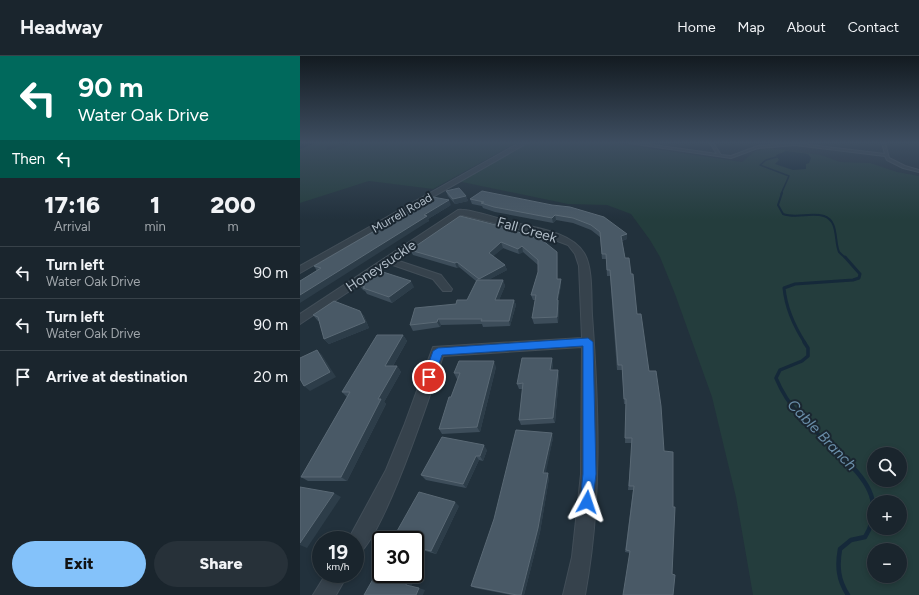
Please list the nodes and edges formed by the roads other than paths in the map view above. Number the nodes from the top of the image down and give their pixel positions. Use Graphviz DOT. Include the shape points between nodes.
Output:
graph roads {
  1 [pos="480,168"];
  2 [pos="461,212"];
  3 [pos="389,261"];
  4 [pos="300,270"];
  5 [pos="447,289"];
  6 [pos="300,320"];
  7 [pos="588,342"];
  8 [pos="364,531"];
  9 [pos="332,583"];
  10 [pos="324,595"];
  11 [pos="574,595"];
  1 -- 4 [label="street, Murrell Road"];
  2 -- 3 [label="street, Honeysuckle"];
  2 -- 7 [label="street, Fall Creek" via="542,232 571,243 580,254 584,266"];
  3 -- 5 [label="street" via="437,277"];
  3 -- 6 [label="street, Honeysuckle"];
  7 -- 8 [label="street" via="438,351 412,429"];
  7 -- 11 [label="street, Fall Creek" via="590,474 582,557"];
  9 -- 10 [label="street"];
}
